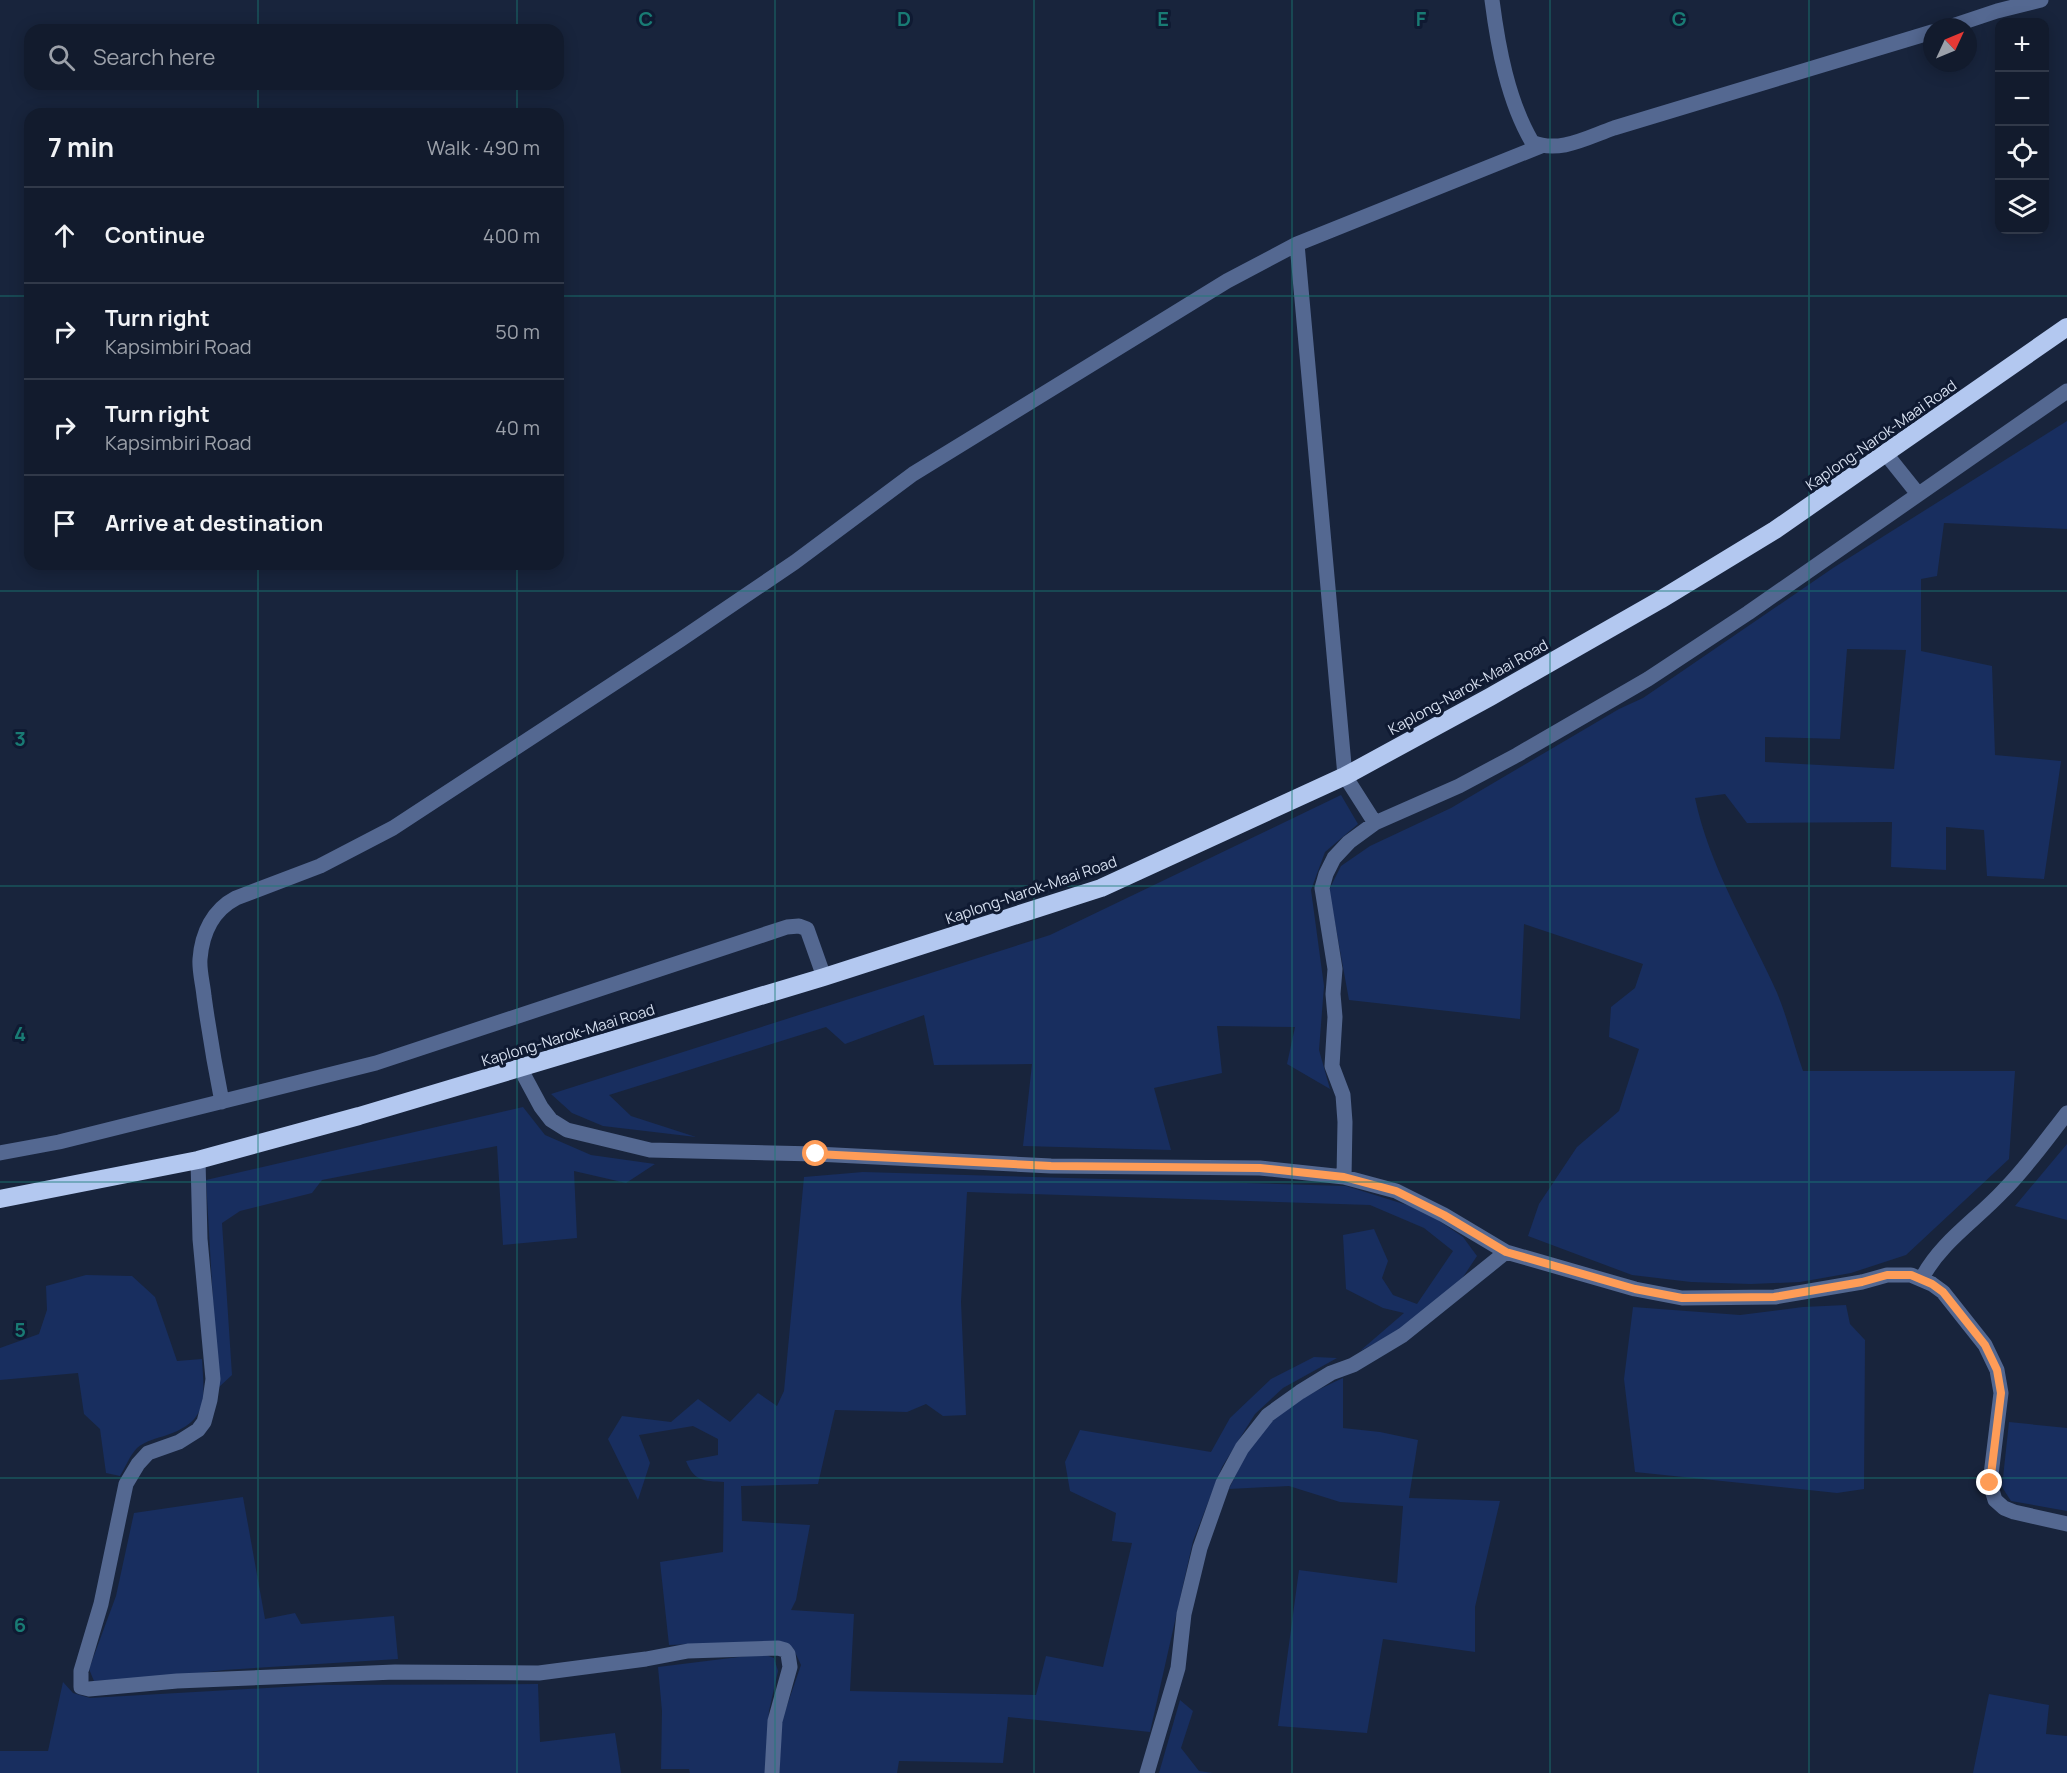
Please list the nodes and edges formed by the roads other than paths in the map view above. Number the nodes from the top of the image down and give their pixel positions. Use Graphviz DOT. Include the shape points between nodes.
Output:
graph roads {
  1 [pos="1492,0"];
  2 [pos="2041,0"];
  3 [pos="1976,18"];
  4 [pos="1923,35"];
  5 [pos="1541,146"];
  6 [pos="1297,244"];
  7 [pos="2067,327"];
  8 [pos="2067,391"];
  9 [pos="1886,454"];
  10 [pos="1918,494"];
  11 [pos="1345,776"];
  12 [pos="1375,824"];
  13 [pos="824,978"];
  14 [pos="520,1068"];
  15 [pos="222,1102"];
  16 [pos="2067,1113"];
  17 [pos="0,1153"];
  18 [pos="198,1160"];
  19 [pos="1344,1177"];
  20 [pos="0,1199"];
  21 [pos="1506,1252"];
  22 [pos="1922,1278"];
  23 [pos="2067,1524"];
  24 [pos="772,1773"];
  25 [pos="1147,1773"];
  1 -- 5 [label="street" via="1520,120 1532,142"];
  2 -- 3 [label="street"];
  4 -- 5 [label="street" via="1575,142 1551,148"];
  5 -- 6 [label="street"];
  6 -- 11 [label="street"];
  6 -- 15 [label="street" via="1227,281 913,474 728,608 393,828 320,866 225,903 212,918 199,960"];
  7 -- 9 [label="highway, Kaplong-Narok-Maai Road"];
  8 -- 10 [label="street"];
  9 -- 10 [label="street"];
  9 -- 11 [label="highway, Kaplong-Narok-Maai Road" via="1775,530 1660,600"];
  10 -- 12 [label="street" via="1648,679 1508,760"];
  11 -- 12 [label="street"];
  11 -- 13 [label="highway, Kaplong-Narok-Maai Road" via="1101,888"];
  12 -- 19 [label="street" via="1334,858 1322,888 1335,969 1332,1066 1343,1095"];
  13 -- 14 [label="highway, Kaplong-Narok-Maai Road"];
  13 -- 15 [label="street" via="807,929 787,927 376,1064"];
  14 -- 18 [label="highway, Kaplong-Narok-Maai Road"];
  14 -- 19 [label="street" via="551,1120 567,1130 650,1150 1051,1166 1260,1168"];
  15 -- 17 [label="street"];
  16 -- 22 [label="street" via="2028,1165 1955,1235"];
  18 -- 20 [label="highway, Kaplong-Narok-Maai Road"];
  18 -- 24 [label="street" via="200,1239 213,1379 210,1401 198,1430 148,1453 126,1484 101,1604 81,1671 81,1688 394,1671 539,1672 688,1650 778,1648 788,1654 790,1667 775,1721"];
  19 -- 21 [label="street" via="1396,1191"];
  21 -- 22 [label="street" via="1635,1289 1682,1298 1774,1297 1887,1275"];
  21 -- 25 [label="street" via="1403,1335 1353,1365 1331,1373 1268,1415 1242,1448 1223,1483 1200,1548 1184,1614 1178,1668"];
  22 -- 23 [label="street" via="1943,1292 1985,1345 1997,1370 2001,1393 1990,1483 1995,1500 2014,1512"];
}
